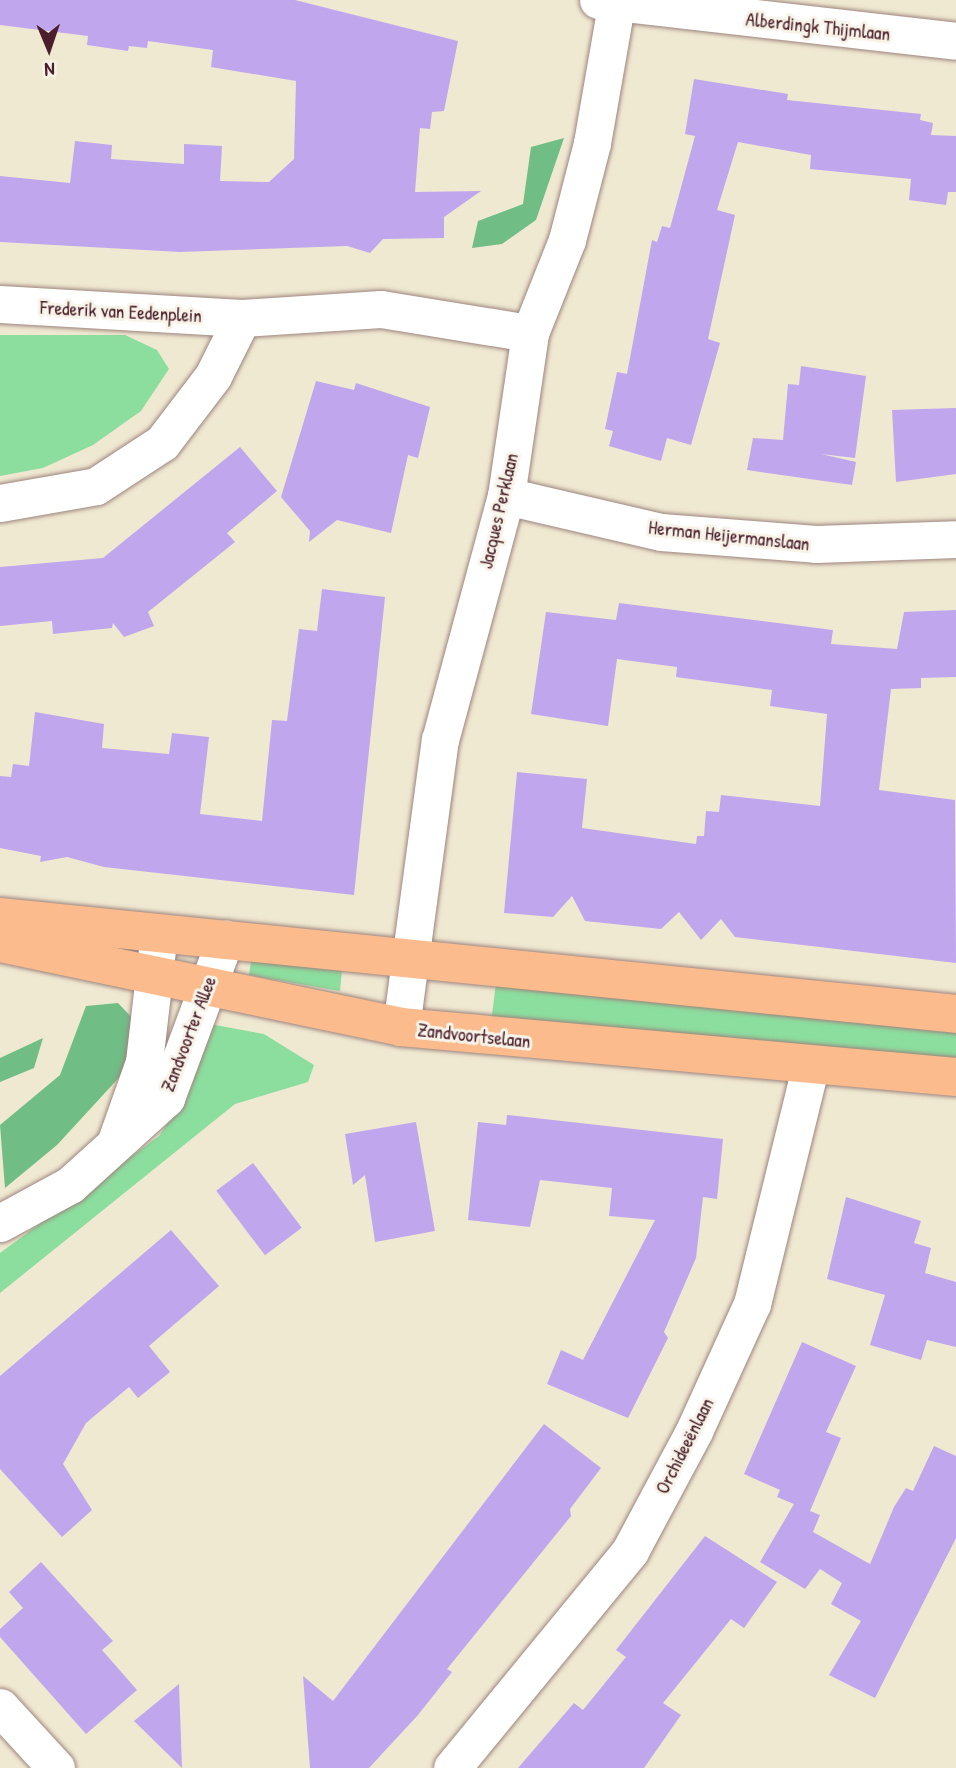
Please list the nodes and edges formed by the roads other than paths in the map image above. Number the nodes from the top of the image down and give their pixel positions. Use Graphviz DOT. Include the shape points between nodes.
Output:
graph roads {
  1 [pos="611,2"];
  2 [pos="956,41"];
  3 [pos="0,304"];
  4 [pos="242,318"];
  5 [pos="530,333"];
  6 [pos="506,496"];
  7 [pos="0,503"];
  8 [pos="956,539"];
  9 [pos="0,917"];
  10 [pos="159,933"];
  11 [pos="225,939"];
  12 [pos="0,943"];
  13 [pos="411,956"];
  14 [pos="157,977"];
  15 [pos="208,987"];
  16 [pos="956,1014"];
  17 [pos="401,1027"];
  18 [pos="810,1068"];
  19 [pos="956,1077"];
  20 [pos="112,1152"];
  21 [pos="0,1223"];
  22 [pos="0,1707"];
  23 [pos="56,1768"];
  24 [pos="452,1768"];
  1 -- 2 [label="street, Alberdingk Thijmlaan"];
  1 -- 5 [label="street, Jacques Perklaan" via="567,240"];
  3 -- 4 [label="street, Frederik van Eedenplein"];
  4 -- 5 [label="street, Frederik van Eedenplein" via="381,309"];
  4 -- 7 [label="street" via="214,376 162,443 96,486"];
  5 -- 6 [label="street, Jacques Perklaan"];
  6 -- 8 [label="street, Herman Heijermanslaan" via="661,532 816,544"];
  6 -- 13 [label="street, Jacques Perklaan" via="440,740"];
  9 -- 10 [label="main road"];
  10 -- 11 [label="main road"];
  10 -- 14 [label="street, Zandvoorter Allee"];
  11 -- 13 [label="main road"];
  11 -- 15 [label="street, Zandvoorter Allee"];
  12 -- 14 [label="main road, Zandvoortselaan"];
  13 -- 16 [label="main road"];
  13 -- 17 [label="street, Jacques Perklaan"];
  14 -- 15 [label="main road, Zandvoortselaan"];
  14 -- 20 [label="street, Zandvoorter Allee" via="144,1062"];
  15 -- 17 [label="main road, Zandvoortselaan"];
  15 -- 20 [label="street, Zandvoorter Allee" via="166,1098"];
  17 -- 18 [label="main road, Zandvoortselaan"];
  18 -- 19 [label="main road, Zandvoortselaan"];
  18 -- 24 [label="street, Orchideeënlaan" via="752,1304 694,1431 630,1551"];
  20 -- 21 [label="street, Zandvoorter Allee" via="70,1185"];
  22 -- 23 [label="street"];
}
